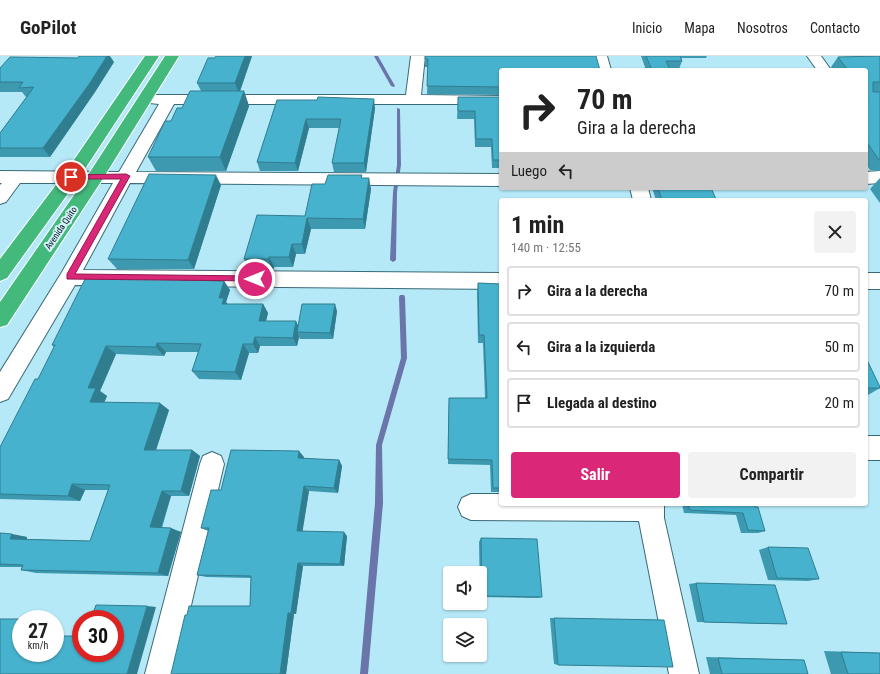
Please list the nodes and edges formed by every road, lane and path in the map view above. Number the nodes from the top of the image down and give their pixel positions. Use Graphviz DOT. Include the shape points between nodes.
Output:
graph roads {
  1 [pos="152,56"];
  2 [pos="172,56"];
  3 [pos="418,56"];
  4 [pos="600,56"];
  5 [pos="814,56"];
  6 [pos="603,68"];
  7 [pos="823,68"];
  8 [pos="145,99"];
  9 [pos="169,99"];
  10 [pos="414,100"];
  11 [pos="499,100"];
  12 [pos="96,176"];
  13 [pos="126,176"];
  14 [pos="7,177"];
  15 [pos="71,177"];
  16 [pos="880,177"];
  17 [pos="868,178"];
  18 [pos="499,180"];
  19 [pos="0,198"];
  20 [pos="0,273"];
  21 [pos="69,277"];
  22 [pos="499,281"];
  23 [pos="868,281"];
  24 [pos="880,281"];
  25 [pos="0,319"];
  26 [pos="0,392"];
  27 [pos="868,448"];
  28 [pos="880,448"];
  29 [pos="212,464"];
  30 [pos="651,506"];
  31 [pos="471,507"];
  32 [pos="160,674"];
  33 [pos="684,674"];
  1 -- 15 [label="highway, Avenida Quito"];
  2 -- 8 [label="highway, Avenida Quito"];
  3 -- 10 [label="street"];
  4 -- 6 [label="street"];
  5 -- 7 [label="street"];
  8 -- 9 [label="street"];
  8 -- 12 [label="highway, Avenida Quito"];
  9 -- 10 [label="street"];
  9 -- 13 [label="street"];
  10 -- 11 [label="street"];
  12 -- 13 [label="street"];
  12 -- 15 [label="street"];
  12 -- 25 [label="highway, Avenida Quito"];
  13 -- 18 [label="street"];
  13 -- 21 [label="street"];
  14 -- 15 [label="street"];
  14 -- 19 [label="street"];
  15 -- 20 [label="highway, Avenida Quito"];
  16 -- 17 [label="street"];
  21 -- 22 [label="street"];
  21 -- 26 [label="street"];
  23 -- 24 [label="street"];
  27 -- 28 [label="street"];
  29 -- 32 [label="street"];
  30 -- 31 [label="street"];
  30 -- 33 [label="street" via="651,518"];
}
